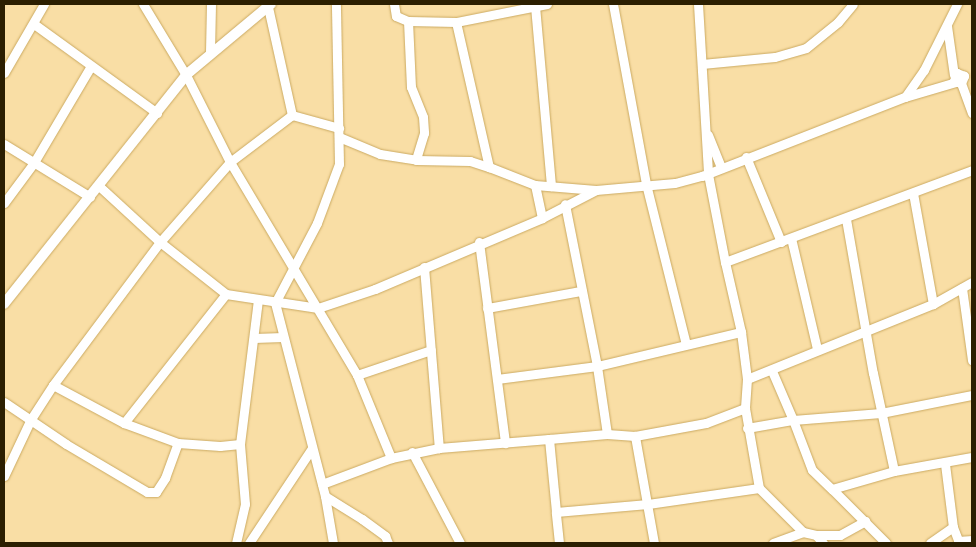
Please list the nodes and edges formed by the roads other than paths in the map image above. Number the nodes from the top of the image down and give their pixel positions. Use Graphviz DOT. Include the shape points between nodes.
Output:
graph roads {
  1 [pos="44,4"];
  2 [pos="143,4"];
  3 [pos="211,4"];
  4 [pos="336,4"];
  5 [pos="394,4"];
  6 [pos="547,4"];
  7 [pos="613,4"];
  8 [pos="698,4"];
  9 [pos="853,4"];
  10 [pos="957,4"];
  11 [pos="269,5"];
  12 [pos="535,6"];
  13 [pos="408,21"];
  14 [pos="456,22"];
  15 [pos="34,24"];
  16 [pos="947,26"];
  17 [pos="210,52"];
  18 [pos="702,64"];
  19 [pos="91,66"];
  20 [pos="4,72"];
  21 [pos="186,75"];
  22 [pos="957,78"];
  23 [pos="905,97"];
  24 [pos="157,113"];
  25 [pos="972,113"];
  26 [pos="292,115"];
  27 [pos="704,125"];
  28 [pos="339,132"];
  29 [pos="4,144"];
  30 [pos="746,157"];
  31 [pos="416,160"];
  32 [pos="230,162"];
  33 [pos="33,164"];
  34 [pos="489,167"];
  35 [pos="721,168"];
  36 [pos="972,170"];
  37 [pos="708,174"];
  38 [pos="646,184"];
  39 [pos="535,185"];
  40 [pos="99,186"];
  41 [pos="551,186"];
  42 [pos="596,190"];
  43 [pos="913,193"];
  44 [pos="90,198"];
  45 [pos="4,203"];
  46 [pos="565,204"];
  47 [pos="542,218"];
  48 [pos="846,219"];
  49 [pos="791,238"];
  50 [pos="160,242"];
  51 [pos="479,242"];
  52 [pos="781,242"];
  53 [pos="726,262"];
  54 [pos="424,267"];
  55 [pos="293,268"];
  56 [pos="972,282"];
  57 [pos="962,288"];
  58 [pos="580,291"];
  59 [pos="226,294"];
  60 [pos="258,300"];
  61 [pos="275,303"];
  62 [pos="4,304"];
  63 [pos="933,304"];
  64 [pos="318,308"];
  65 [pos="487,308"];
  66 [pos="866,328"];
  67 [pos="741,332"];
  68 [pos="283,337"];
  69 [pos="254,338"];
  70 [pos="686,344"];
  71 [pos="817,349"];
  72 [pos="431,350"];
  73 [pos="972,360"];
  74 [pos="598,366"];
  75 [pos="772,371"];
  76 [pos="357,375"];
  77 [pos="496,379"];
  78 [pos="747,379"];
  79 [pos="53,385"];
  80 [pos="972,395"];
  81 [pos="4,402"];
  82 [pos="745,408"];
  83 [pos="881,413"];
  84 [pos="31,419"];
  85 [pos="794,420"];
  86 [pos="124,423"];
  87 [pos="748,428"];
  88 [pos="607,434"];
  89 [pos="634,436"];
  90 [pos="549,439"];
  91 [pos="178,443"];
  92 [pos="240,444"];
  93 [pos="506,444"];
  94 [pos="312,448"];
  95 [pos="439,448"];
  96 [pos="412,452"];
  97 [pos="972,457"];
  98 [pos="392,458"];
  99 [pos="945,464"];
  100 [pos="894,471"];
  101 [pos="4,476"];
  102 [pos="322,484"];
  103 [pos="759,488"];
  104 [pos="832,488"];
  105 [pos="325,496"];
  106 [pos="648,504"];
  107 [pos="556,512"];
  108 [pos="865,521"];
  109 [pos="953,527"];
  110 [pos="803,532"];
  111 [pos="816,535"];
  112 [pos="882,542"];
  113 [pos="965,542"];
  114 [pos="236,543"];
  115 [pos="249,543"];
  116 [pos="333,543"];
  117 [pos="388,543"];
  118 [pos="460,543"];
  119 [pos="559,543"];
  120 [pos="654,543"];
  121 [pos="774,543"];
  122 [pos="823,543"];
  123 [pos="930,543"];
  1 -- 15 [label="street"];
  2 -- 21 [label="street"];
  3 -- 17 [label="street"];
  4 -- 28 [label="street"];
  5 -- 13 [label="street" via="396,16"];
  6 -- 12 [label="street"];
  7 -- 38 [label="street"];
  8 -- 18 [label="street"];
  9 -- 18 [label="street" via="838,22 806,48 775,57"];
  10 -- 16 [label="street"];
  11 -- 17 [label="street"];
  11 -- 26 [label="street"];
  12 -- 14 [label="street"];
  12 -- 41 [label="street"];
  13 -- 14 [label="street"];
  13 -- 31 [label="street" via="411,87 422,111 424,134"];
  14 -- 34 [label="street"];
  15 -- 19 [label="street"];
  15 -- 20 [label="street"];
  16 -- 22 [label="street"];
  16 -- 23 [label="street" via="924,70"];
  17 -- 21 [label="street"];
  18 -- 27 [label="street"];
  19 -- 24 [label="street"];
  19 -- 33 [label="street"];
  21 -- 24 [label="street"];
  21 -- 32 [label="street"];
  22 -- 23 [label="street"];
  22 -- 25 [label="street"];
  23 -- 30 [label="street"];
  24 -- 40 [label="street"];
  26 -- 28 [label="street"];
  26 -- 32 [label="street"];
  27 -- 35 [label="street"];
  27 -- 37 [label="street"];
  28 -- 31 [label="street" via="365,150"];
  28 -- 55 [label="street" via="339,164 332,190"];
  29 -- 33 [label="street"];
  30 -- 35 [label="street"];
  30 -- 52 [label="street"];
  31 -- 34 [label="street" via="470,161"];
  32 -- 50 [label="street"];
  32 -- 55 [label="street"];
  33 -- 44 [label="street"];
  33 -- 45 [label="street"];
  34 -- 39 [label="street"];
  35 -- 37 [label="street"];
  36 -- 43 [label="street"];
  37 -- 38 [label="street" via="676,183"];
  37 -- 53 [label="street"];
  38 -- 42 [label="street"];
  38 -- 70 [label="street"];
  39 -- 41 [label="street"];
  39 -- 47 [label="street"];
  40 -- 44 [label="street"];
  40 -- 50 [label="street"];
  41 -- 42 [label="street"];
  42 -- 46 [label="street"];
  43 -- 48 [label="street"];
  43 -- 63 [label="street"];
  44 -- 62 [label="street"];
  46 -- 47 [label="street"];
  46 -- 58 [label="street"];
  47 -- 51 [label="street"];
  48 -- 49 [label="street"];
  48 -- 66 [label="street"];
  49 -- 52 [label="street"];
  49 -- 71 [label="street"];
  50 -- 59 [label="street"];
  50 -- 79 [label="street"];
  51 -- 54 [label="street"];
  51 -- 65 [label="street"];
  52 -- 53 [label="street"];
  53 -- 67 [label="street"];
  54 -- 64 [label="street" via="375,289"];
  54 -- 72 [label="street"];
  55 -- 61 [label="street"];
  55 -- 64 [label="street"];
  56 -- 57 [label="street"];
  57 -- 63 [label="street"];
  57 -- 73 [label="street"];
  58 -- 65 [label="street"];
  58 -- 74 [label="street"];
  59 -- 60 [label="street"];
  59 -- 86 [label="street"];
  60 -- 61 [label="street"];
  60 -- 69 [label="street"];
  61 -- 64 [label="street"];
  61 -- 68 [label="street"];
  63 -- 66 [label="street"];
  64 -- 76 [label="street"];
  65 -- 77 [label="street"];
  66 -- 71 [label="street"];
  66 -- 83 [label="street"];
  67 -- 70 [label="street"];
  67 -- 78 [label="street"];
  68 -- 69 [label="street"];
  68 -- 94 [label="street"];
  69 -- 92 [label="street"];
  70 -- 74 [label="street" via="650,356"];
  71 -- 75 [label="street"];
  72 -- 76 [label="street"];
  72 -- 95 [label="street"];
  74 -- 77 [label="street"];
  74 -- 88 [label="street"];
  75 -- 78 [label="street"];
  75 -- 85 [label="street"];
  76 -- 98 [label="street"];
  77 -- 93 [label="street"];
  78 -- 82 [label="street"];
  79 -- 84 [label="street"];
  79 -- 86 [label="street"];
  80 -- 83 [label="street"];
  81 -- 84 [label="street"];
  82 -- 87 [label="street"];
  82 -- 89 [label="street" via="698,425"];
  83 -- 85 [label="street"];
  83 -- 100 [label="street"];
  84 -- 91 [label="street" via="147,492 156,492 165,478"];
  84 -- 101 [label="street"];
  85 -- 87 [label="street"];
  85 -- 104 [label="street" via="812,470"];
  86 -- 91 [label="street"];
  87 -- 103 [label="street"];
  88 -- 89 [label="street"];
  88 -- 90 [label="street"];
  89 -- 106 [label="street"];
  90 -- 93 [label="street"];
  90 -- 107 [label="street"];
  91 -- 92 [label="street"];
  92 -- 114 [label="street" via="246,496"];
  93 -- 95 [label="street"];
  94 -- 102 [label="street"];
  94 -- 115 [label="street"];
  95 -- 96 [label="street"];
  96 -- 98 [label="street"];
  96 -- 118 [label="street"];
  97 -- 99 [label="street"];
  98 -- 102 [label="street"];
  99 -- 100 [label="street"];
  99 -- 109 [label="street"];
  100 -- 104 [label="street"];
  102 -- 105 [label="street"];
  103 -- 106 [label="street"];
  103 -- 110 [label="street"];
  104 -- 108 [label="street"];
  105 -- 116 [label="street"];
  105 -- 117 [label="street" via="385,536"];
  106 -- 107 [label="street"];
  106 -- 120 [label="street"];
  107 -- 119 [label="street"];
  108 -- 111 [label="street" via="840,535"];
  108 -- 112 [label="street"];
  109 -- 113 [label="street"];
  109 -- 123 [label="street"];
  110 -- 111 [label="street"];
  110 -- 121 [label="street"];
  111 -- 122 [label="street"];
}
